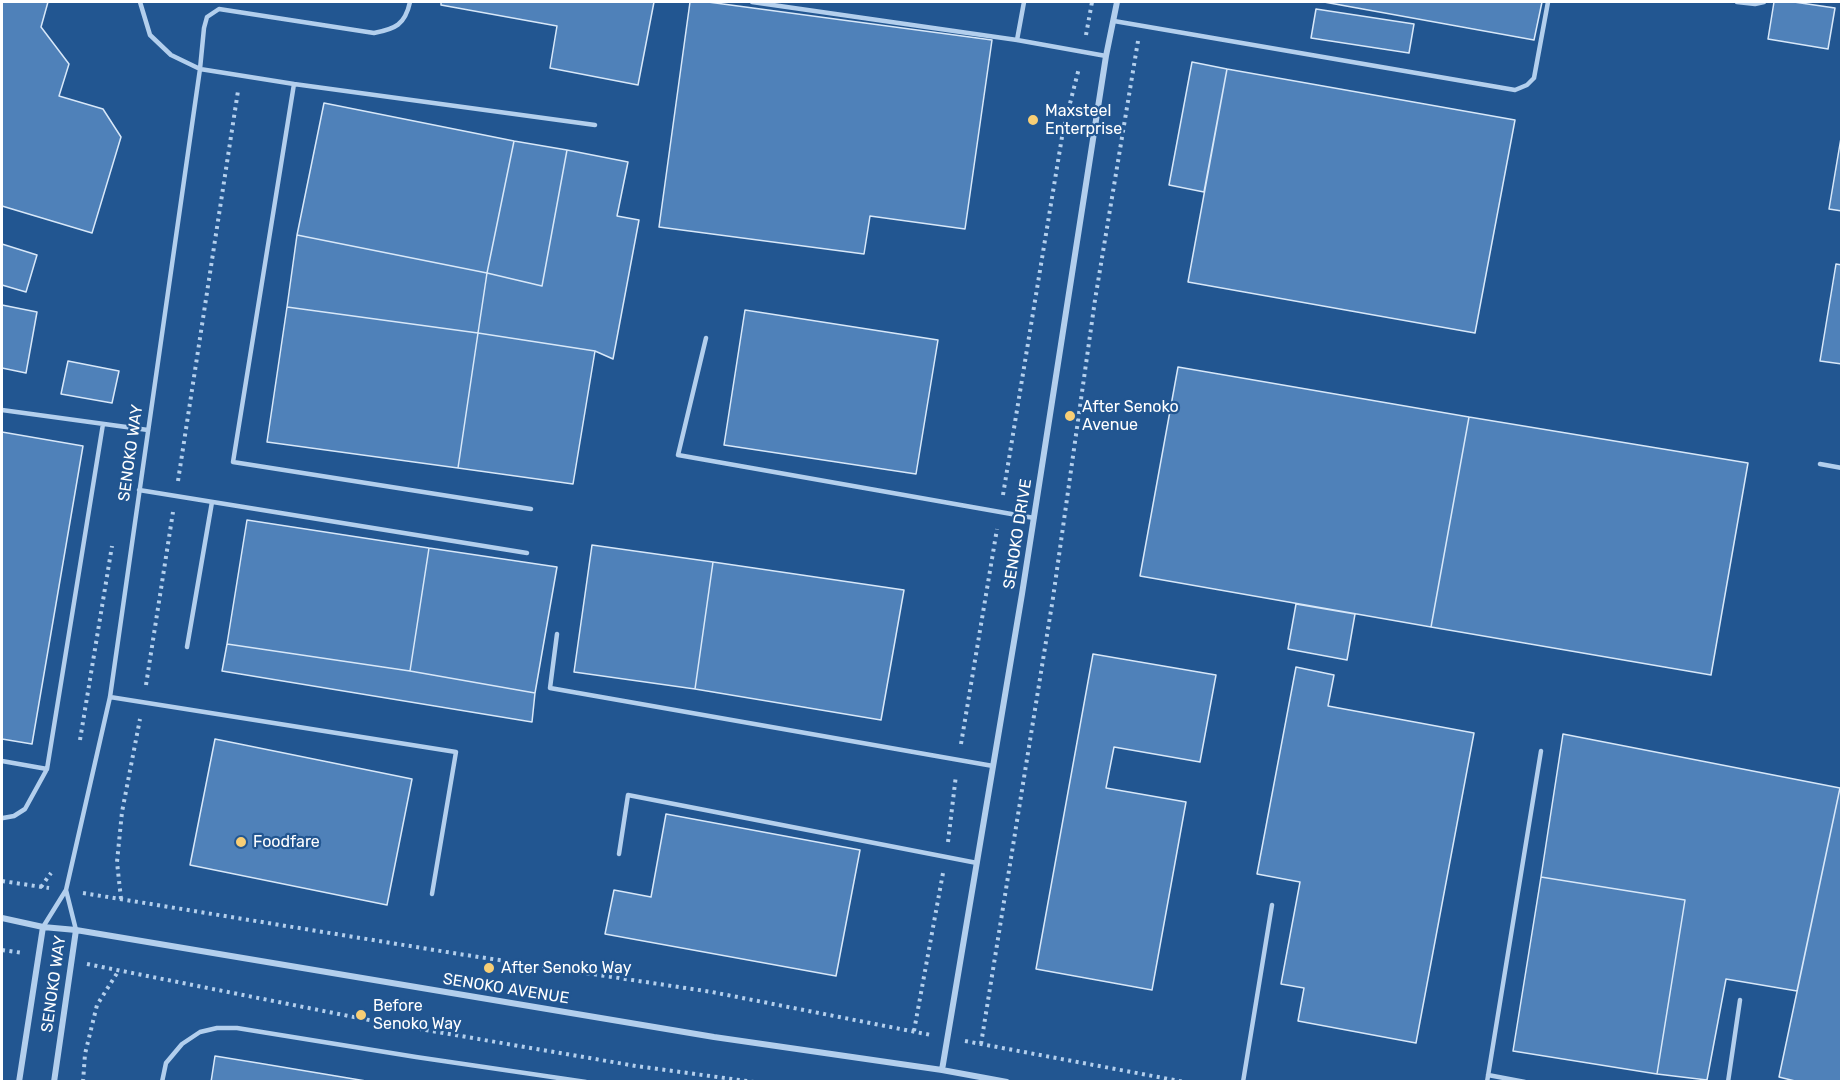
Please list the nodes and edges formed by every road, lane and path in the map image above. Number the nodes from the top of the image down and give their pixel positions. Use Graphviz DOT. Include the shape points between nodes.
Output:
graph roads {
  1 [pos="140,2"];
  2 [pos="410,2"];
  3 [pos="752,2"];
  4 [pos="1024,2"];
  5 [pos="1117,2"];
  6 [pos="1548,2"];
  7 [pos="1737,2"];
  8 [pos="1764,2"];
  9 [pos="1114,21"];
  10 [pos="1141,26"];
  11 [pos="1017,40"];
  12 [pos="1106,56"];
  13 [pos="200,69"];
  14 [pos="294,84"];
  15 [pos="595,126"];
  16 [pos="706,338"];
  17 [pos="2,410"];
  18 [pos="103,424"];
  19 [pos="147,430"];
  20 [pos="1820,464"];
  21 [pos="1842,468"];
  22 [pos="139,490"];
  23 [pos="212,502"];
  24 [pos="531,509"];
  25 [pos="1034,518"];
  26 [pos="527,553"];
  27 [pos="557,634"];
  28 [pos="187,647"];
  29 [pos="110,697"];
  30 [pos="1541,751"];
  31 [pos="2,761"];
  32 [pos="993,766"];
  33 [pos="47,769"];
  34 [pos="3,818"];
  35 [pos="619,854"];
  36 [pos="977,862"];
  37 [pos="2,881"];
  38 [pos="66,890"];
  39 [pos="432,894"];
  40 [pos="1272,905"];
  41 [pos="2,918"];
  42 [pos="43,927"];
  43 [pos="76,930"];
  44 [pos="2,950"];
  45 [pos="39,956"];
  46 [pos="72,961"];
  47 [pos="119,970"];
  48 [pos="1740,1000"];
  49 [pos="948,1038"];
  50 [pos="981,1044"];
  51 [pos="942,1070"];
  52 [pos="1488,1075"];
  53 [pos="977,1079"];
  54 [pos="19,1082"];
  55 [pos="54,1082"];
  56 [pos="83,1082"];
  57 [pos="162,1082"];
  58 [pos="586,1082"];
  59 [pos="754,1082"];
  60 [pos="1007,1082"];
  61 [pos="1185,1082"];
  62 [pos="1243,1082"];
  63 [pos="1487,1082"];
  64 [pos="1525,1082"];
  65 [pos="1728,1082"];
  1 -- 13 [label="lane" via="150,35 171,55"];
  2 -- 13 [label="lane, SENOKO WAY" via="402,22 374,33 219,9 207,17"];
  3 -- 11 [label="lane"];
  4 -- 11 [label="lane"];
  5 -- 9 [label="street, SENOKO DRIVE"];
  6 -- 10 [label="lane" via="1534,78 1515,90"];
  7 -- 8 [label="lane"];
  9 -- 10 [label="lane"];
  9 -- 12 [label="street, SENOKO DRIVE"];
  10 -- 50 [label="path"];
  11 -- 12 [label="lane"];
  12 -- 25 [label="street, SENOKO DRIVE"];
  13 -- 14 [label="lane"];
  13 -- 19 [label="lane, SENOKO WAY"];
  14 -- 15 [label="lane"];
  14 -- 24 [label="lane" via="233,462"];
  16 -- 25 [label="lane" via="678,455"];
  17 -- 18 [label="lane"];
  18 -- 19 [label="lane"];
  18 -- 33 [label="lane"];
  19 -- 22 [label="lane, SENOKO WAY"];
  20 -- 21 [label="lane"];
  22 -- 23 [label="lane"];
  22 -- 29 [label="lane, SENOKO WAY"];
  23 -- 26 [label="lane"];
  23 -- 28 [label="lane"];
  25 -- 32 [label="street, SENOKO DRIVE"];
  27 -- 32 [label="lane" via="550,688"];
  29 -- 38 [label="lane, SENOKO WAY"];
  29 -- 39 [label="lane" via="456,752"];
  30 -- 52 [label="lane"];
  31 -- 33 [label="lane"];
  32 -- 36 [label="street, SENOKO DRIVE"];
  33 -- 34 [label="lane" via="25,809"];
  35 -- 36 [label="lane" via="628,795"];
  36 -- 49 [label="street, SENOKO DRIVE"];
  37 -- 38 [label="path"];
  38 -- 42 [label="lane, SENOKO WAY"];
  38 -- 43 [label="lane, SENOKO WAY"];
  38 -- 49 [label="path" via="712,992"];
  40 -- 62 [label="lane"];
  41 -- 42 [label="street, SENOKO AVENUE"];
  42 -- 43 [label="street, SENOKO AVENUE"];
  42 -- 45 [label="street, SENOKO WAY"];
  43 -- 46 [label="street, SENOKO WAY"];
  43 -- 51 [label="street, SENOKO AVENUE" via="681,1032"];
  44 -- 45 [label="path"];
  45 -- 54 [label="street, SENOKO WAY"];
  46 -- 47 [label="path"];
  46 -- 55 [label="street, SENOKO WAY"];
  47 -- 56 [label="path" via="97,1005 85,1054"];
  47 -- 59 [label="path" via="379,1022"];
  48 -- 65 [label="lane"];
  49 -- 50 [label="path"];
  49 -- 51 [label="street, SENOKO DRIVE"];
  50 -- 61 [label="path"];
  51 -- 53 [label="street, SENOKO AVENUE"];
  52 -- 63 [label="lane"];
  52 -- 64 [label="lane"];
  53 -- 60 [label="street, SENOKO AVENUE"];
  57 -- 58 [label="lane" via="166,1063 182,1044 200,1032 237,1028"];
}
